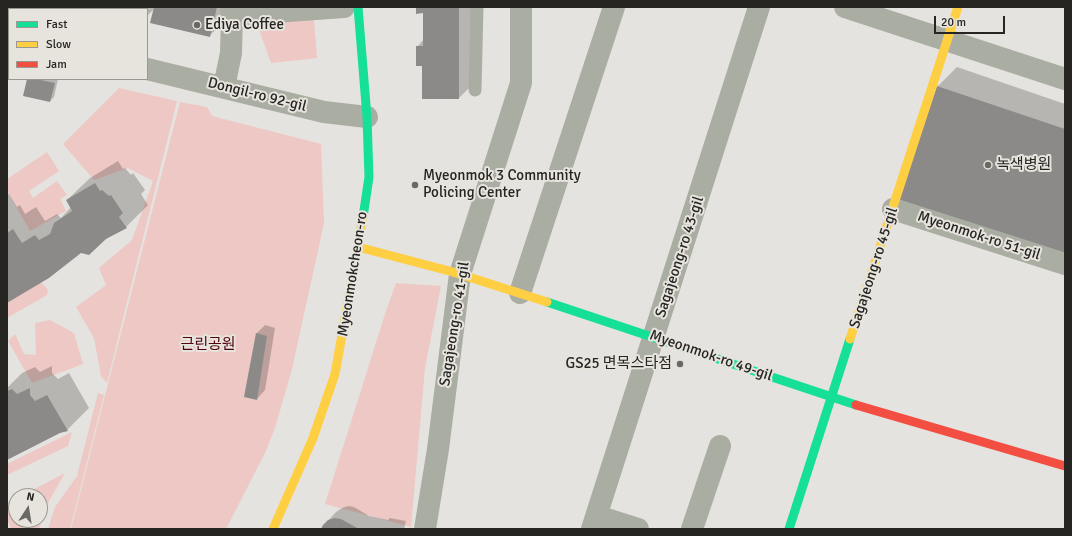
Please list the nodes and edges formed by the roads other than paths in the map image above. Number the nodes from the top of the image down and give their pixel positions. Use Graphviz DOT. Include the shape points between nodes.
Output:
graph roads {
  1 [pos="344,7"];
  2 [pos="358,7"];
  3 [pos="477,7"];
  4 [pos="521,7"];
  5 [pos="614,7"];
  6 [pos="759,7"];
  7 [pos="845,7"];
  8 [pos="958,7"];
  9 [pos="232,11"];
  10 [pos="948,41"];
  11 [pos="148,69"];
  12 [pos="1065,79"];
  13 [pos="224,87"];
  14 [pos="475,90"];
  15 [pos="367,117"];
  16 [pos="893,209"];
  17 [pos="358,247"];
  18 [pos="1065,264"];
  19 [pos="460,274"];
  20 [pos="520,293"];
  21 [pos="654,337"];
  22 [pos="832,398"];
  23 [pos="720,446"];
  24 [pos="1065,466"];
  25 [pos="595,522"];
  26 [pos="274,529"];
  27 [pos="425,529"];
  28 [pos="638,529"];
  29 [pos="692,529"];
  30 [pos="790,529"];
  1 -- 9 [label="street"];
  2 -- 15 [label="street, Myeonmokcheon-ro"];
  3 -- 14 [label="lane"];
  4 -- 19 [label="street, Sagajeong-ro 41-gil" via="520,83"];
  5 -- 20 [label="street"];
  6 -- 21 [label="street, Sagajeong-ro 43-gil"];
  7 -- 10 [label="street"];
  8 -- 10 [label="street, Sagajeong-ro 45-gil"];
  9 -- 13 [label="street" via="231,53"];
  10 -- 12 [label="street"];
  10 -- 16 [label="street, Sagajeong-ro 45-gil"];
  11 -- 13 [label="street, Dongil-ro 92-gil"];
  13 -- 15 [label="street, Dongil-ro 92-gil" via="324,112"];
  15 -- 17 [label="street, Myeonmokcheon-ro" via="369,177"];
  16 -- 18 [label="street, Myeonmok-ro 51-gil"];
  16 -- 22 [label="street, Sagajeong-ro 45-gil"];
  17 -- 19 [label="street, Myeonmok-ro 49-gil"];
  17 -- 26 [label="street, Myeonmokcheon-ro" via="336,374 314,438"];
  19 -- 20 [label="street, Myeonmok-ro 49-gil"];
  19 -- 27 [label="street, Sagajeong-ro 41-gil" via="438,449"];
  20 -- 21 [label="street, Myeonmok-ro 49-gil"];
  21 -- 22 [label="street, Myeonmok-ro 49-gil"];
  21 -- 25 [label="street, Sagajeong-ro 43-gil"];
  22 -- 24 [label="street, Myeonmok-ro 49-gil"];
  22 -- 30 [label="street, Sagajeong-ro 45-gil"];
  23 -- 29 [label="street"];
  25 -- 28 [label="street"];
}
